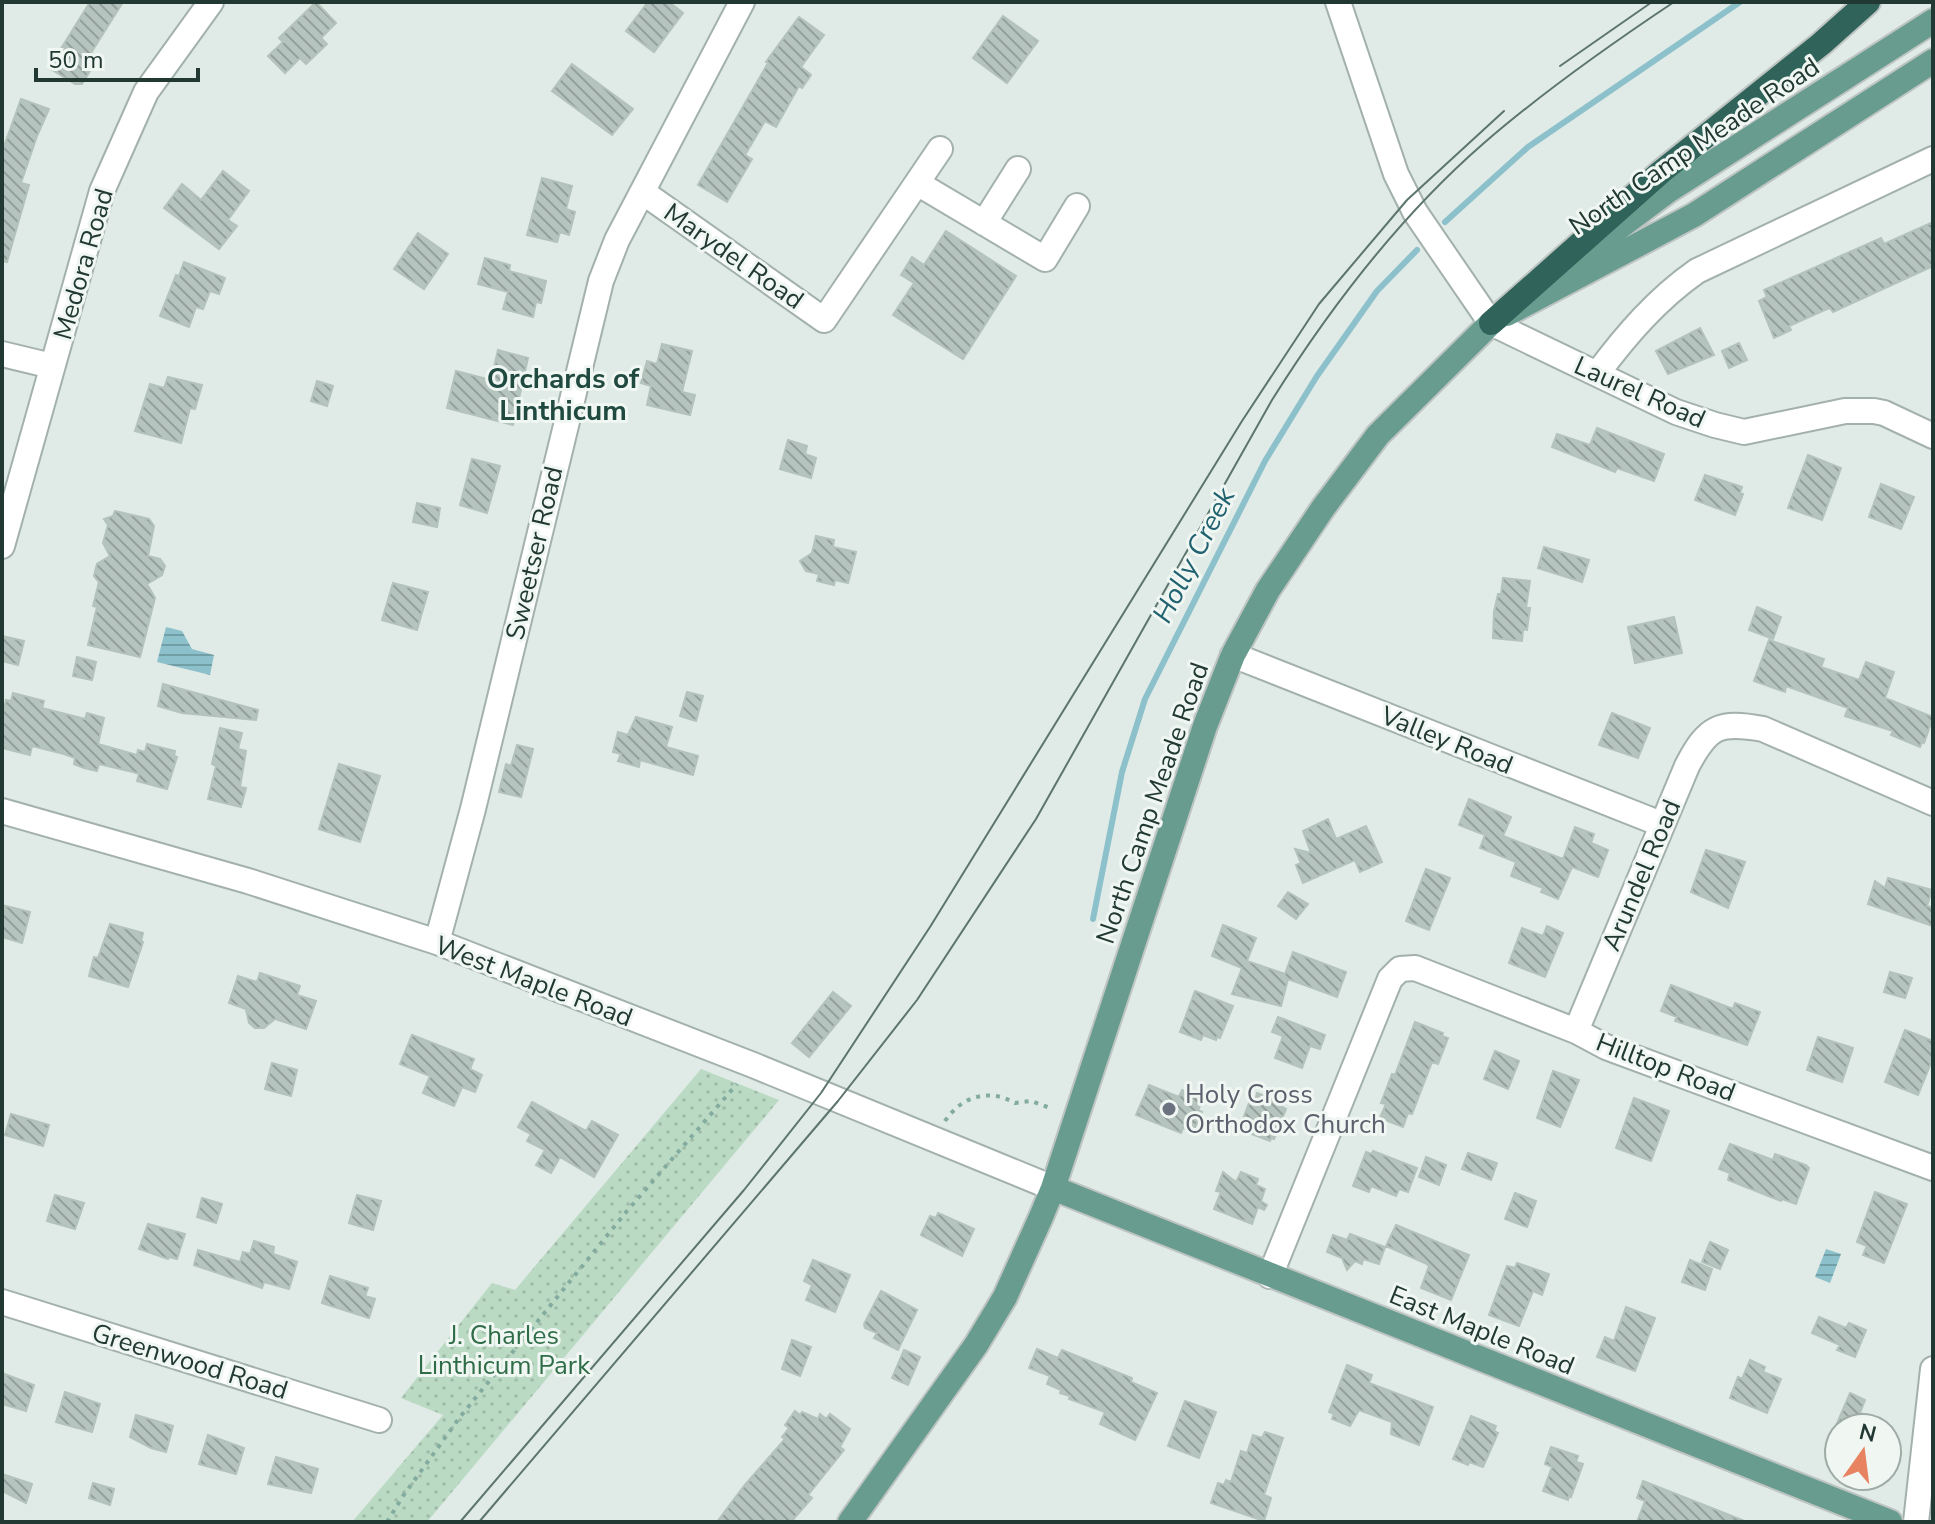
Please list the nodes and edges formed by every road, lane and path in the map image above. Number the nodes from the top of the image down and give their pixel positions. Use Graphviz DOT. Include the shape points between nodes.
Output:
graph roads {
  1 [pos="211,2"];
  2 [pos="742,2"];
  3 [pos="1338,2"];
  4 [pos="1868,2"];
  5 [pos="1933,21"];
  6 [pos="1933,61"];
  7 [pos="940,149"];
  8 [pos="1933,159"];
  9 [pos="1018,169"];
  10 [pos="917,183"];
  11 [pos="644,193"];
  12 [pos="1077,206"];
  13 [pos="984,223"];
  14 [pos="1491,323"];
  15 [pos="2,354"];
  16 [pos="52,366"];
  17 [pos="1597,374"];
  18 [pos="1933,436"];
  19 [pos="2,546"];
  20 [pos="1233,655"];
  21 [pos="1933,803"];
  22 [pos="2,811"];
  23 [pos="1661,824"];
  24 [pos="437,942"];
  25 [pos="1576,1031"];
  26 [pos="753,1065"];
  27 [pos="1053,1109"];
  28 [pos="941,1127"];
  29 [pos="1933,1168"];
  30 [pos="1053,1188"];
  31 [pos="1270,1276"];
  32 [pos="2,1302"];
  33 [pos="1933,1369"];
  34 [pos="379,1420"];
  35 [pos="387,1522"];
  36 [pos="850,1522"];
  37 [pos="1890,1522"];
  38 [pos="1916,1522"];
  1 -- 16 [label="street, Medora Road" via="146,92 133,119 102,191"];
  2 -- 11 [label="street, Sweetser Road"];
  3 -- 14 [label="street" via="1407,200"];
  4 -- 14 [label="highway" via="1661,172"];
  5 -- 14 [label="main road, North Camp Meade Road" via="1668,191"];
  6 -- 14 [label="main road, North Camp Meade Road" via="1694,215"];
  7 -- 10 [label="street"];
  8 -- 17 [label="street" via="1697,271 1653,307"];
  9 -- 13 [label="street"];
  10 -- 11 [label="street, Marydel Road" via="824,320"];
  10 -- 13 [label="street"];
  11 -- 24 [label="street, Sweetser Road" via="601,281"];
  12 -- 13 [label="street" via="1045,259"];
  14 -- 17 [label="street, Laurel Road"];
  14 -- 20 [label="main road, North Camp Meade Road" via="1378,435 1268,590"];
  15 -- 16 [label="street"];
  16 -- 19 [label="street, Medora Road"];
  17 -- 18 [label="street, Laurel Road" via="1676,412 1744,432 1845,411 1874,411"];
  20 -- 23 [label="street, Valley Road"];
  20 -- 30 [label="main road, North Camp Meade Road"];
  21 -- 23 [label="street, Arundel Road" via="1763,729 1736,724 1717,727 1705,736"];
  22 -- 24 [label="street, West Maple Road"];
  23 -- 25 [label="street, Arundel Road"];
  24 -- 26 [label="street, West Maple Road"];
  25 -- 29 [label="street, Hilltop Road" via="1606,1047"];
  25 -- 31 [label="street, Hilltop Road" via="1415,968 1400,969 1390,979"];
  26 -- 30 [label="street, West Maple Road"];
  26 -- 35 [label="path" via="460,1417"];
  27 -- 28 [label="path" via="1031,1101 1015,1103 1005,1096 966,1099"];
  30 -- 31 [label="main road, East Maple Road"];
  30 -- 36 [label="main road, North Camp Meade Road" via="1005,1297 976,1345"];
  31 -- 37 [label="main road, East Maple Road"];
  32 -- 34 [label="street, Greenwood Road"];
  33 -- 38 [label="street"];
}
